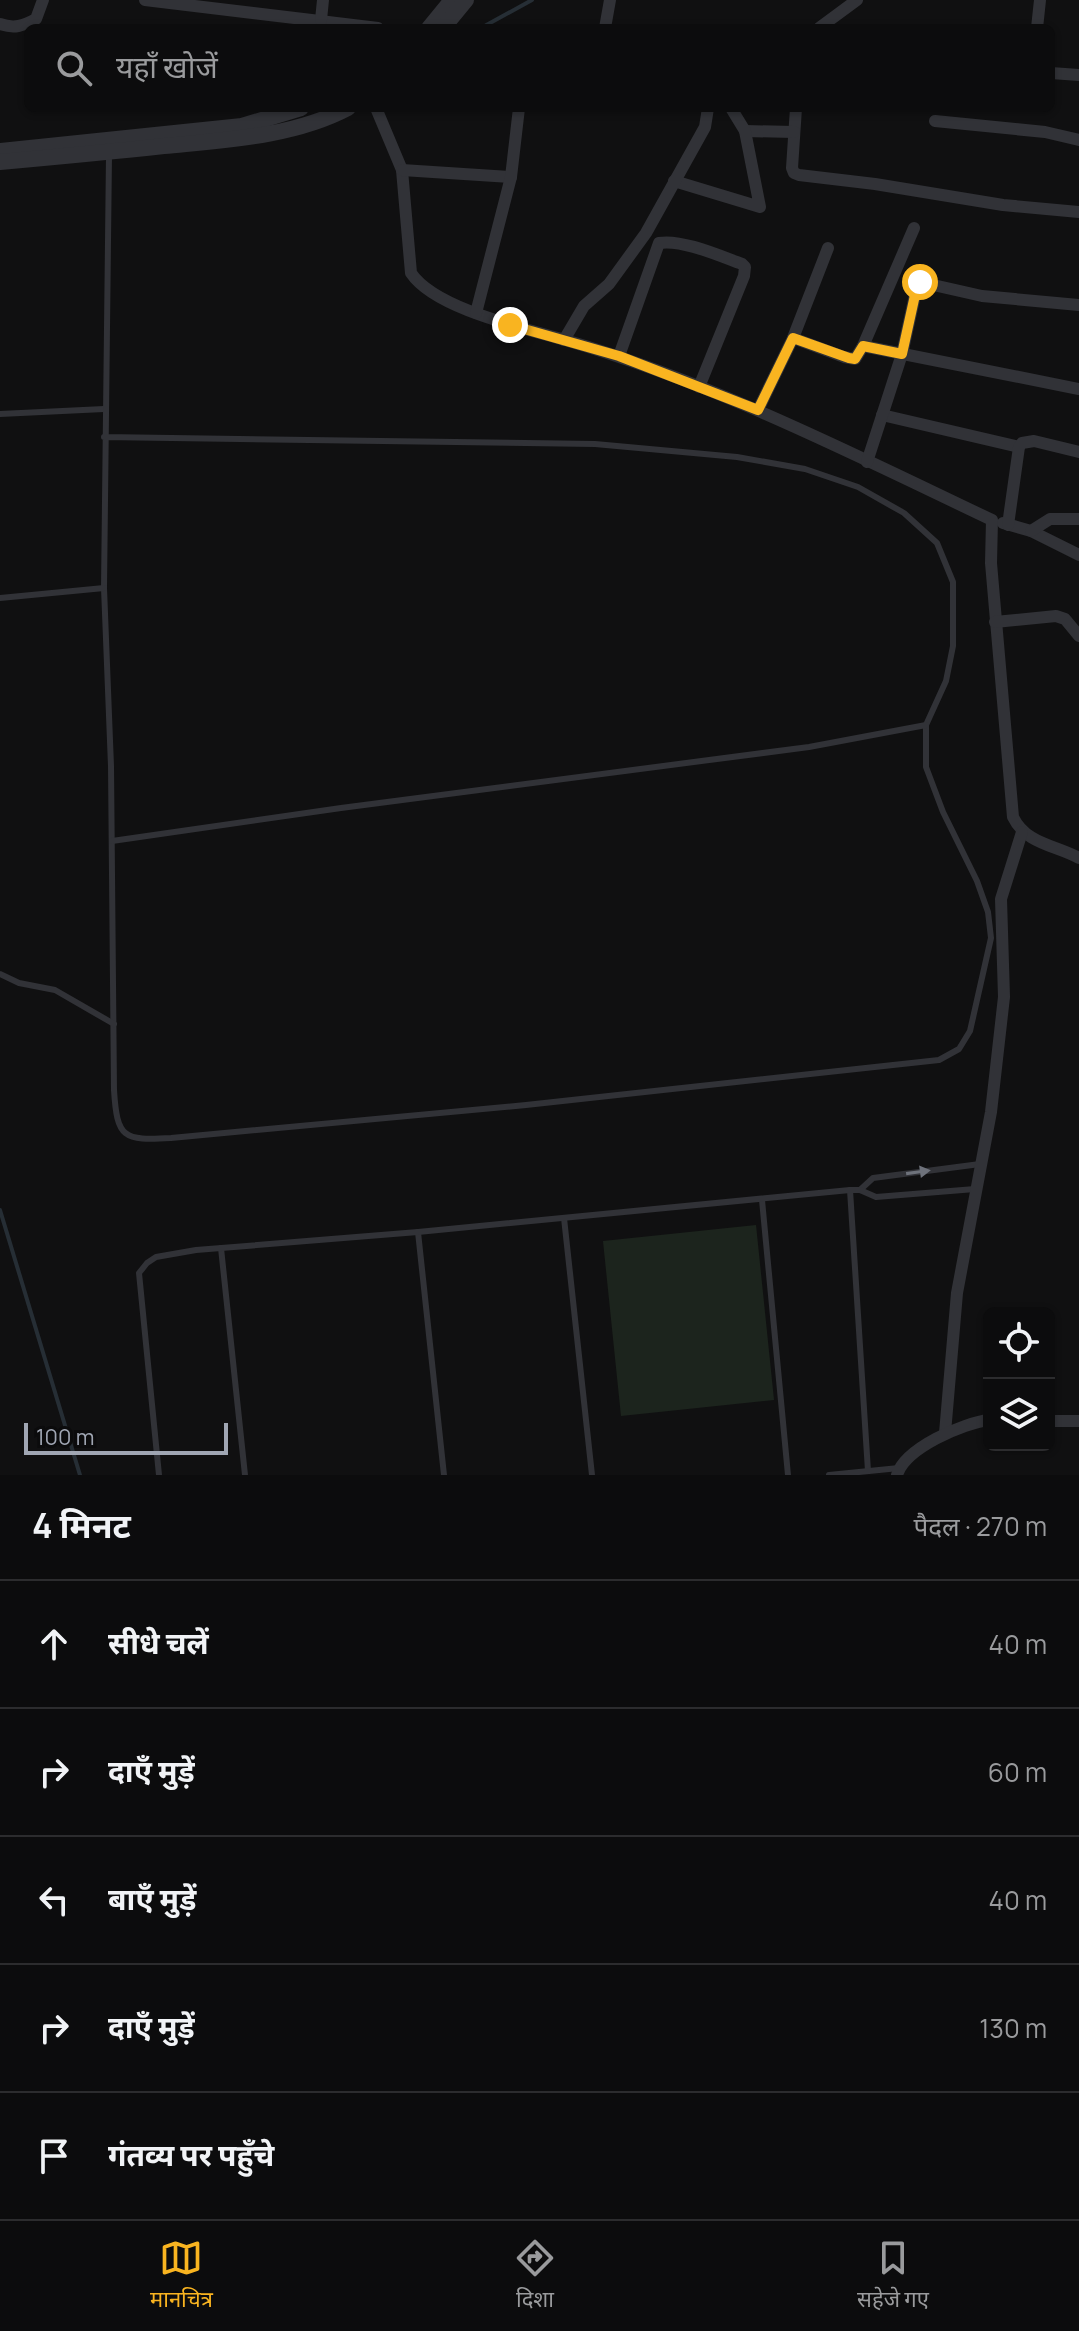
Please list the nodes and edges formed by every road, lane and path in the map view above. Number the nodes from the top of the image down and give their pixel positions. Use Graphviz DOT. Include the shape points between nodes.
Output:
graph roads {
  1 [pos="43,0"];
  2 [pos="145,0"];
  3 [pos="154,0"];
  4 [pos="323,0"];
  5 [pos="452,0"];
  6 [pos="466,0"];
  7 [pos="610,0"];
  8 [pos="857,0"];
  9 [pos="1040,0"];
  10 [pos="321,20"];
  11 [pos="0,24"];
  12 [pos="27,24"];
  13 [pos="350,24"];
  14 [pos="432,24"];
  15 [pos="446,24"];
  16 [pos="606,24"];
  17 [pos="824,24"];
  18 [pos="1037,24"];
  19 [pos="24,25"];
  20 [pos="1055,73"];
  21 [pos="1079,75"];
  22 [pos="288,112"];
  23 [pos="337,112"];
  24 [pos="378,112"];
  25 [pos="519,112"];
  26 [pos="707,112"];
  27 [pos="733,112"];
  28 [pos="796,112"];
  29 [pos="935,121"];
  30 [pos="745,131"];
  31 [pos="794,132"];
  32 [pos="1079,140"];
  33 [pos="0,151"];
  34 [pos="109,152"];
  35 [pos="0,162"];
  36 [pos="402,170"];
  37 [pos="511,177"];
  38 [pos="674,181"];
  39 [pos="1079,212"];
  40 [pos="914,228"];
  41 [pos="828,248"];
  42 [pos="1079,305"];
  43 [pos="476,313"];
  44 [pos="793,338"];
  45 [pos="564,340"];
  46 [pos="863,346"];
  47 [pos="902,354"];
  48 [pos="619,356"];
  49 [pos="699,387"];
  50 [pos="1079,389"];
  51 [pos="104,409"];
  52 [pos="758,410"];
  53 [pos="0,414"];
  54 [pos="882,415"];
  55 [pos="104,437"];
  56 [pos="1019,447"];
  57 [pos="1079,452"];
  58 [pos="867,462"];
  59 [pos="1079,519"];
  60 [pos="992,520"];
  61 [pos="1008,525"];
  62 [pos="1031,531"];
  63 [pos="1079,555"];
  64 [pos="104,588"];
  65 [pos="0,598"];
  66 [pos="995,622"];
  67 [pos="1079,636"];
  68 [pos="926,725"];
  69 [pos="1022,832"];
  70 [pos="112,841"];
  71 [pos="1079,858"];
  72 [pos="0,974"];
  73 [pos="114,1024"];
  74 [pos="980,1164"];
  75 [pos="975,1189"];
  76 [pos="850,1190"];
  77 [pos="860,1190"];
  78 [pos="762,1200"];
  79 [pos="564,1218"];
  80 [pos="418,1232"];
  81 [pos="221,1248"];
  82 [pos="1055,1421"];
  83 [pos="1079,1421"];
  84 [pos="983,1422"];
  85 [pos="945,1433"];
  86 [pos="868,1471"];
  87 [pos="898,1471"];
  88 [pos="159,1475"];
  89 [pos="245,1475"];
  90 [pos="444,1475"];
  91 [pos="592,1475"];
  92 [pos="788,1475"];
  93 [pos="829,1475"];
  1 -- 12 [label="street" via="36,19"];
  2 -- 3 [label="street"];
  3 -- 10 [label="street"];
  4 -- 10 [label="street"];
  5 -- 14 [label="street"];
  6 -- 15 [label="street"];
  7 -- 16 [label="street"];
  8 -- 17 [label="street"];
  9 -- 18 [label="street"];
  10 -- 13 [label="street"];
  11 -- 19 [label="street"];
  20 -- 21 [label="street"];
  22 -- 33 [label="street" via="242,126"];
  23 -- 34 [label="street" via="268,133"];
  24 -- 36 [label="street"];
  25 -- 37 [label="street"];
  26 -- 38 [label="street" via="705,127"];
  27 -- 30 [label="street"];
  28 -- 31 [label="street"];
  29 -- 32 [label="street"];
  30 -- 31 [label="street"];
  30 -- 38 [label="street" via="760,207"];
  31 -- 39 [label="street" via="792,168 799,175"];
  34 -- 35 [label="street"];
  34 -- 51 [label="lane"];
  36 -- 37 [label="street"];
  36 -- 43 [label="street" via="411,273 429,291"];
  37 -- 43 [label="street"];
  38 -- 45 [label="street" via="646,233 609,284 584,306"];
  40 -- 46 [label="street"];
  41 -- 44 [label="street"];
  42 -- 47 [label="street" via="982,296 920,282"];
  43 -- 45 [label="street"];
  44 -- 46 [label="street" via="855,359"];
  44 -- 52 [label="street"];
  45 -- 48 [label="street"];
  46 -- 47 [label="street"];
  47 -- 50 [label="street"];
  47 -- 54 [label="street"];
  48 -- 49 [label="street"];
  48 -- 49 [label="street" via="659,243 742,264 744,276"];
  49 -- 52 [label="street"];
  51 -- 53 [label="lane"];
  51 -- 55 [label="lane"];
  52 -- 58 [label="street"];
  54 -- 56 [label="street"];
  54 -- 58 [label="street"];
  55 -- 64 [label="lane"];
  55 -- 68 [label="lane" via="595,444 737,457 805,469 858,487 904,513 937,543 953,582 953,646 946,681"];
  56 -- 57 [label="street" via="1034,441"];
  56 -- 61 [label="street"];
  58 -- 60 [label="street"];
  59 -- 62 [label="street" via="1050,519"];
  60 -- 61 [label="street"];
  60 -- 66 [label="street"];
  61 -- 62 [label="street"];
  62 -- 63 [label="street"];
  64 -- 65 [label="lane"];
  64 -- 70 [label="lane"];
  66 -- 67 [label="street" via="1056,616"];
  66 -- 69 [label="street" via="1013,817"];
  68 -- 70 [label="lane" via="809,747"];
  68 -- 73 [label="lane" via="926,767 977,881 991,938 970,1031 959,1049 939,1060 145,1140 126,1134 116,1122"];
  69 -- 71 [label="street"];
  69 -- 74 [label="street" via="1001,899 1004,997"];
  70 -- 73 [label="lane"];
  72 -- 73 [label="lane" via="55,990"];
  74 -- 75 [label="street"];
  77 -- 74 [label="lane, one-way" via="873,1178"];
  75 -- 77 [label="lane" via="876,1197"];
  75 -- 85 [label="street" via="957,1293"];
  76 -- 77 [label="lane"];
  76 -- 78 [label="lane"];
  76 -- 86 [label="lane"];
  78 -- 79 [label="lane"];
  78 -- 92 [label="lane"];
  79 -- 80 [label="lane"];
  79 -- 91 [label="lane"];
  80 -- 81 [label="lane"];
  80 -- 90 [label="lane"];
  81 -- 88 [label="lane" via="156,1257 139,1273"];
  81 -- 89 [label="lane"];
  82 -- 83 [label="street"];
  84 -- 85 [label="street"];
  85 -- 87 [label="street"];
  86 -- 87 [label="lane"];
  86 -- 93 [label="lane"];
}
